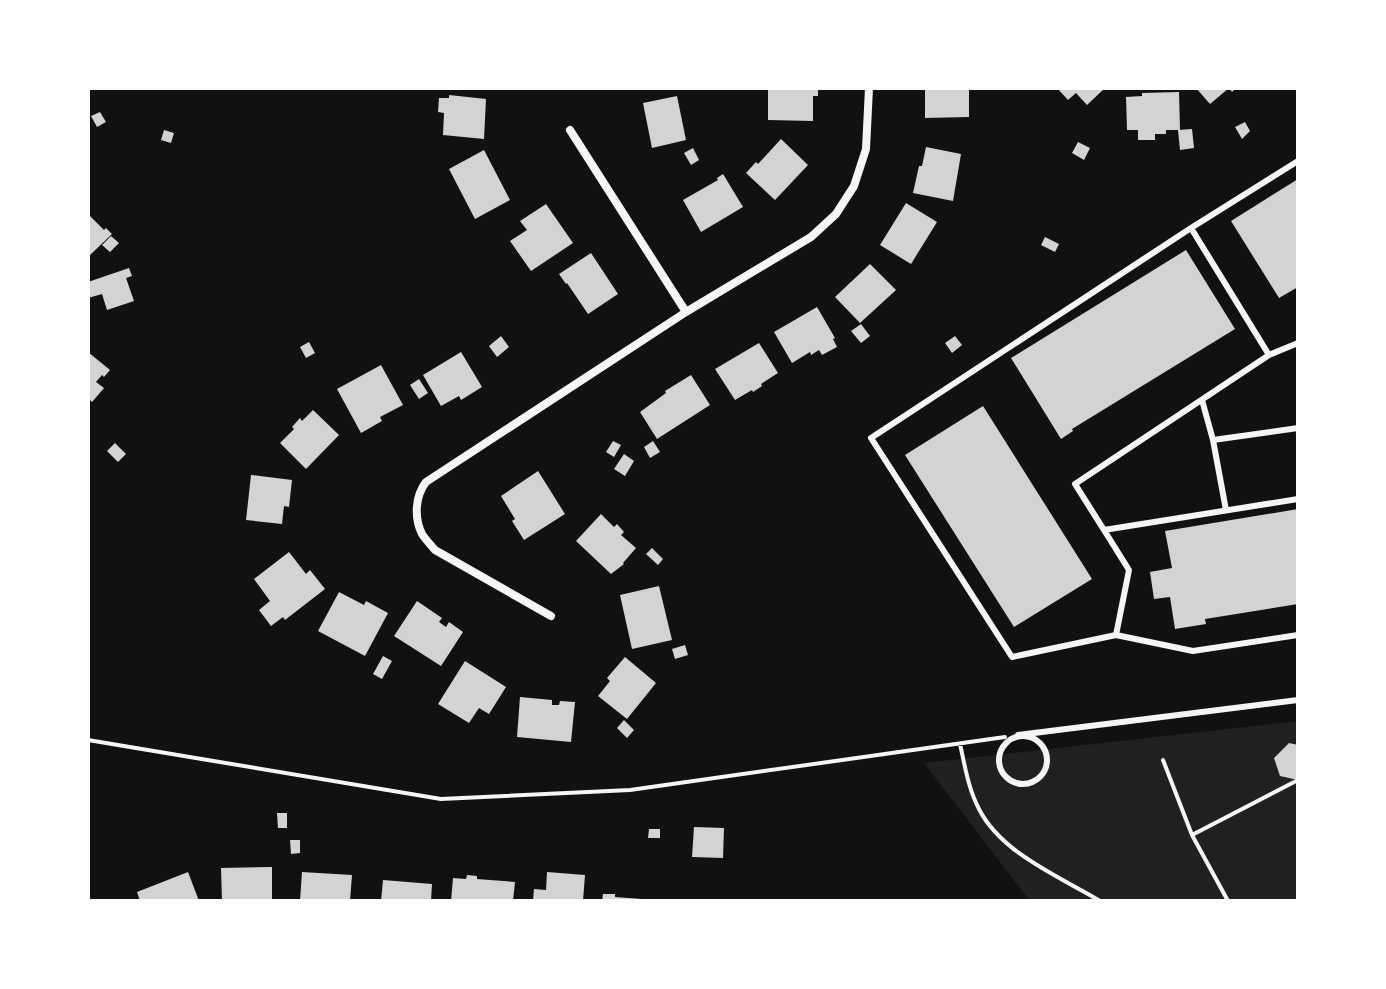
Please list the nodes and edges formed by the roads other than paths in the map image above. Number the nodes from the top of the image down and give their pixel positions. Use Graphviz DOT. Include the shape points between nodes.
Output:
graph roads {
  1 [pos="869,88"];
  2 [pos="570,130"];
  3 [pos="1298,161"];
  4 [pos="1191,228"];
  5 [pos="686,312"];
  6 [pos="1298,343"];
  7 [pos="1269,355"];
  8 [pos="1202,400"];
  9 [pos="1298,428"];
  10 [pos="1213,440"];
  11 [pos="1298,499"];
  12 [pos="1226,510"];
  13 [pos="1104,530"];
  14 [pos="551,616"];
  15 [pos="1116,635"];
  16 [pos="1298,635"];
  17 [pos="1298,700"];
  18 [pos="1018,735"];
  1 -- 5 [label="street" via="866,149 854,186 836,214 811,237"];
  2 -- 5 [label="street"];
  3 -- 4 [label="lane"];
  4 -- 7 [label="lane"];
  4 -- 15 [label="lane" via="871,438 1012,657"];
  5 -- 14 [label="street" via="421,488 417,512 422,533 435,550"];
  6 -- 7 [label="lane"];
  7 -- 8 [label="lane"];
  8 -- 10 [label="lane"];
  8 -- 13 [label="lane" via="1075,484"];
  9 -- 10 [label="lane"];
  10 -- 12 [label="lane"];
  11 -- 12 [label="lane"];
  12 -- 13 [label="lane"];
  13 -- 15 [label="lane" via="1129,570"];
  15 -- 16 [label="lane" via="1193,651"];
  17 -- 18 [label="lane"];
  18 -- 18 [label="lane" via="1001,749 999,764 1007,778 1029,784 1043,774 1048,758 1035,738"];
}
